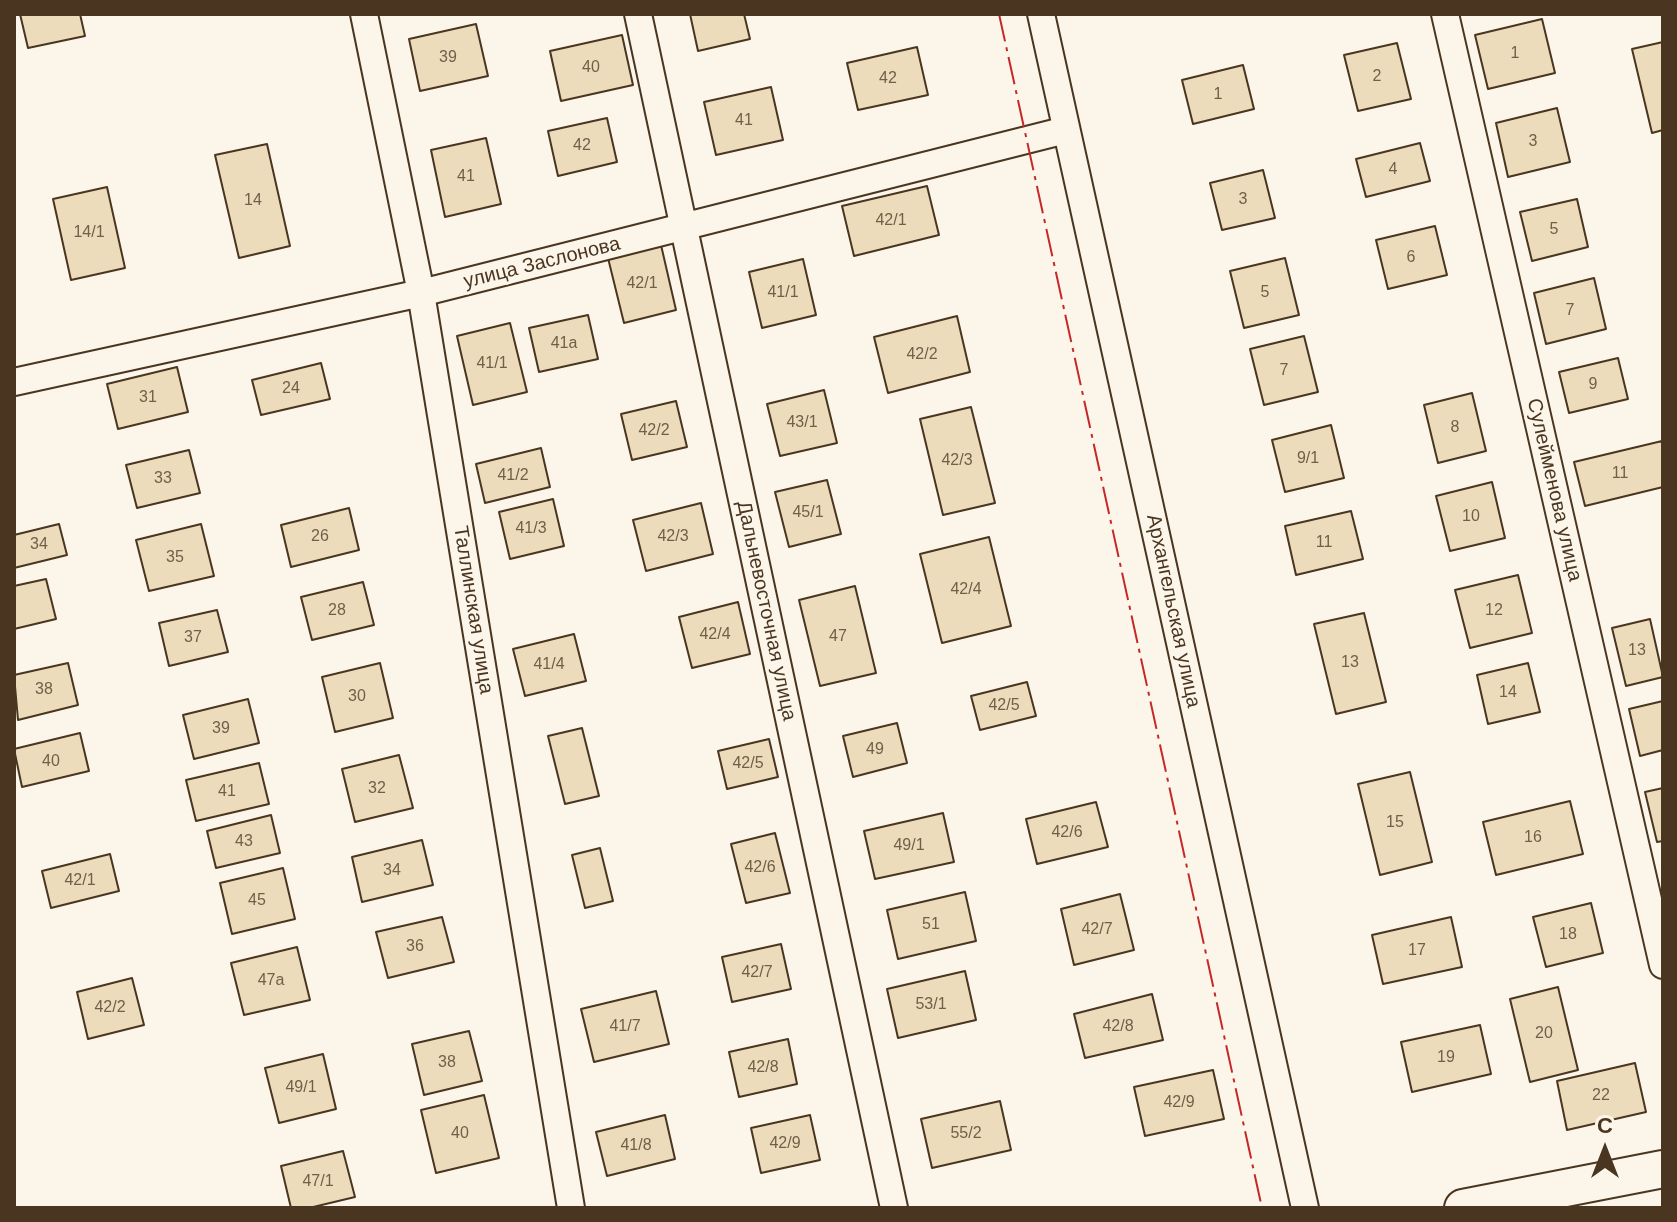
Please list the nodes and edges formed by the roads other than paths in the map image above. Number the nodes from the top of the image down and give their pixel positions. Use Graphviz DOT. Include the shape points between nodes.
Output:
graph roads {
  1 [pos="364,14"];
  2 [pos="638,14"];
  3 [pos="1041,14"];
  4 [pos="1445,14"];
  5 [pos="1066,130"];
  6 [pos="683,227"];
  7 [pos="421,293"];
  8 [pos="14,382"];
  9 [pos="1663,965"];
  10 [pos="1663,1169"];
  11 [pos="571,1208"];
  12 [pos="894,1208"];
  13 [pos="1305,1208"];
  14 [pos="1463,1208"];
  1 -- 7 [label="street, Таллинская улица"];
  2 -- 6 [label="street, Дальневосточная улица"];
  3 -- 5 [label="street, Архангельская улица"];
  4 -- 9 [label="street, Сулейменова улица"];
  5 -- 6 [label="street, улица Заслонова"];
  5 -- 13 [label="street, Архангельская улица"];
  6 -- 7 [label="street, улица Заслонова"];
  6 -- 12 [label="street, Дальневосточная улица"];
  7 -- 8 [label="street, улица Заслонова"];
  7 -- 11 [label="street, Таллинская улица"];
  10 -- 14 [label="main road"];
}
